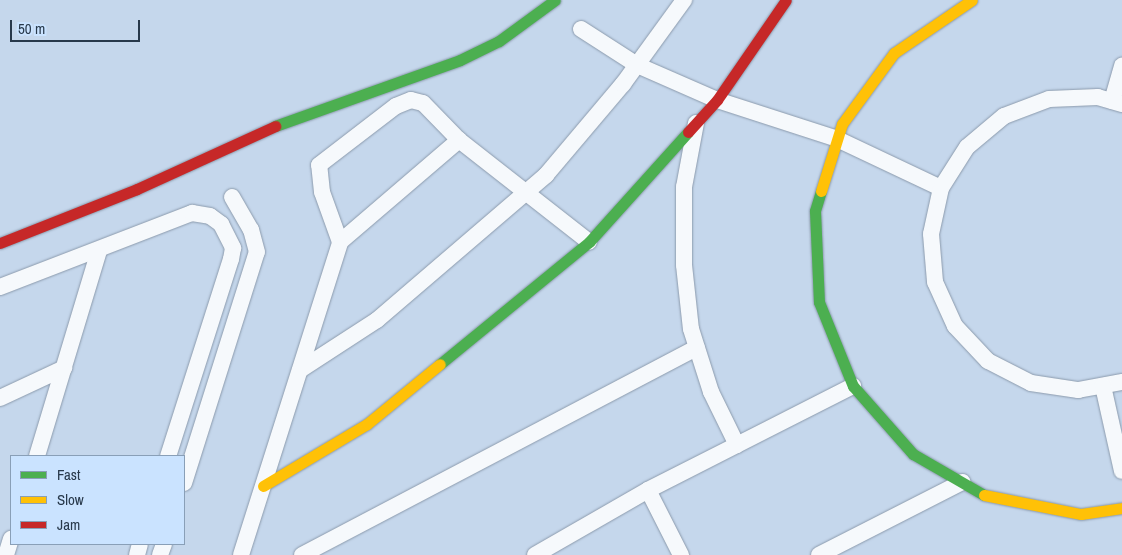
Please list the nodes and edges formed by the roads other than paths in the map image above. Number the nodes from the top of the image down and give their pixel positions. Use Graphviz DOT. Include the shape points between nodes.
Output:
graph roads {
  1 [pos="555,0"];
  2 [pos="684,0"];
  3 [pos="786,0"];
  4 [pos="972,0"];
  5 [pos="581,29"];
  6 [pos="637,65"];
  7 [pos="1122,65"];
  8 [pos="717,100"];
  9 [pos="1117,103"];
  10 [pos="696,119"];
  11 [pos="835,138"];
  12 [pos="460,140"];
  13 [pos="941,188"];
  14 [pos="526,192"];
  15 [pos="232,198"];
  16 [pos="340,242"];
  17 [pos="589,242"];
  18 [pos="0,243"];
  19 [pos="98,251"];
  20 [pos="0,287"];
  21 [pos="697,348"];
  22 [pos="64,368"];
  23 [pos="300,370"];
  24 [pos="1122,382"];
  25 [pos="853,386"];
  26 [pos="1102,386"];
  27 [pos="0,398"];
  28 [pos="737,445"];
  29 [pos="37,455"];
  30 [pos="168,455"];
  31 [pos="1122,471"];
  32 [pos="185,479"];
  33 [pos="962,482"];
  34 [pos="263,486"];
  35 [pos="648,490"];
  36 [pos="1122,508"];
  37 [pos="10,542"];
  38 [pos="6,555"];
  39 [pos="241,555"];
  40 [pos="302,555"];
  41 [pos="535,555"];
  42 [pos="681,555"];
  43 [pos="819,555"];
  1 -- 18 [label="street" via="498,40 460,60 277,124 137,189"];
  2 -- 6 [label="street"];
  3 -- 8 [label="street"];
  4 -- 11 [label="street" via="894,53"];
  5 -- 6 [label="street"];
  6 -- 8 [label="street"];
  6 -- 14 [label="street"];
  7 -- 9 [label="street"];
  8 -- 10 [label="street"];
  8 -- 11 [label="street"];
  9 -- 13 [label="street" via="1098,97 1049,99 1004,116 967,147"];
  10 -- 17 [label="street" via="667,159"];
  10 -- 21 [label="street" via="684,186 684,265"];
  11 -- 13 [label="street"];
  11 -- 25 [label="street" via="815,211 819,302"];
  12 -- 14 [label="street"];
  12 -- 16 [label="street"];
  12 -- 16 [label="street" via="422,103 411,100 396,106 319,165 322,192"];
  13 -- 26 [label="street" via="931,234 935,282 955,326 988,360 1031,383 1078,390"];
  14 -- 17 [label="street"];
  14 -- 23 [label="street" via="377,320"];
  15 -- 32 [label="street" via="251,230 257,252"];
  16 -- 23 [label="street"];
  17 -- 34 [label="street" via="367,424"];
  19 -- 20 [label="street"];
  19 -- 22 [label="street"];
  19 -- 30 [label="street" via="192,213 210,216 221,224 233,248"];
  21 -- 28 [label="street" via="711,392"];
  21 -- 40 [label="street"];
  22 -- 27 [label="street"];
  22 -- 29 [label="street"];
  23 -- 34 [label="street"];
  24 -- 26 [label="street"];
  25 -- 28 [label="street"];
  25 -- 33 [label="street" via="912,454"];
  26 -- 31 [label="street"];
  28 -- 35 [label="street"];
  33 -- 36 [label="street" via="992,499 1082,514"];
  33 -- 43 [label="street"];
  34 -- 39 [label="street"];
  35 -- 41 [label="street"];
  35 -- 42 [label="street"];
  37 -- 38 [label="street"];
}
